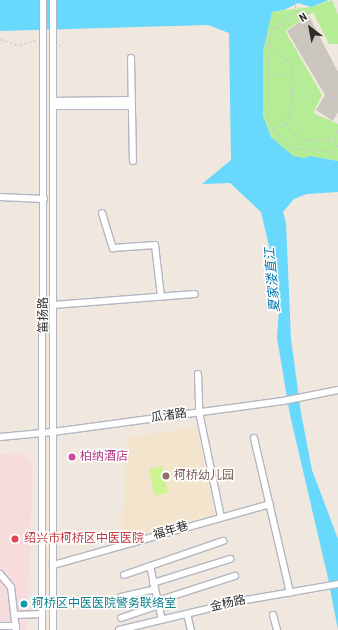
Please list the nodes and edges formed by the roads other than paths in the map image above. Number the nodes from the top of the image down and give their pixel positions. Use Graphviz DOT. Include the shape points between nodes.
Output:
graph roads {
  1 [pos="43,0"];
  2 [pos="53,0"];
  3 [pos="131,58"];
  4 [pos="54,103"];
  5 [pos="132,103"];
  6 [pos="133,161"];
  7 [pos="0,197"];
  8 [pos="44,199"];
  9 [pos="102,213"];
  10 [pos="195,294"];
  11 [pos="161,297"];
  12 [pos="53,305"];
  13 [pos="198,374"];
  14 [pos="338,390"];
  15 [pos="199,412"];
  16 [pos="53,432"];
  17 [pos="43,433"];
  18 [pos="0,437"];
  19 [pos="254,438"];
  20 [pos="270,504"];
  21 [pos="221,517"];
  22 [pos="223,541"];
  23 [pos="230,559"];
  24 [pos="53,565"];
  25 [pos="150,566"];
  26 [pos="0,574"];
  27 [pos="124,575"];
  28 [pos="235,576"];
  29 [pos="338,584"];
  30 [pos="154,586"];
  31 [pos="290,593"];
  32 [pos="120,597"];
  33 [pos="158,603"];
  34 [pos="42,614"];
  35 [pos="187,614"];
  36 [pos="16,615"];
  37 [pos="273,615"];
  38 [pos="121,618"];
  39 [pos="162,620"];
  40 [pos="0,626"];
  41 [pos="16,628"];
  42 [pos="42,630"];
  43 [pos="53,630"];
  44 [pos="119,630"];
  45 [pos="191,630"];
  46 [pos="277,630"];
  1 -- 8 [label="street, 笛扬路"];
  2 -- 4 [label="street, 笛扬路"];
  3 -- 5 [label="street"];
  4 -- 5 [label="street"];
  4 -- 12 [label="street, 笛扬路"];
  5 -- 6 [label="street"];
  7 -- 8 [label="street"];
  8 -- 17 [label="street, 笛扬路"];
  9 -- 11 [label="street" via="113,248 155,245"];
  10 -- 11 [label="street"];
  11 -- 12 [label="street"];
  12 -- 16 [label="street, 笛扬路"];
  13 -- 15 [label="street"];
  14 -- 15 [label="street, 瓜渚路" via="283,401"];
  15 -- 16 [label="street, 瓜渚路"];
  15 -- 21 [label="street"];
  16 -- 17 [label="street, 瓜渚路"];
  16 -- 24 [label="street, 笛扬路"];
  17 -- 18 [label="street, 瓜渚路"];
  17 -- 34 [label="street, 笛扬路"];
  19 -- 20 [label="street"];
  20 -- 21 [label="street, 福年巷"];
  20 -- 31 [label="street"];
  21 -- 24 [label="street, 福年巷"];
  22 -- 25 [label="street"];
  23 -- 30 [label="street"];
  24 -- 43 [label="street, 笛扬路"];
  25 -- 27 [label="street"];
  25 -- 30 [label="street"];
  26 -- 36 [label="street" via="11,587"];
  28 -- 33 [label="street"];
  29 -- 31 [label="street, 金杨路"];
  30 -- 32 [label="street"];
  30 -- 33 [label="street"];
  31 -- 35 [label="street, 金杨路"];
  33 -- 38 [label="street"];
  33 -- 39 [label="street"];
  34 -- 36 [label="street"];
  34 -- 42 [label="street, 笛扬路"];
  35 -- 39 [label="street, 金杨路"];
  35 -- 45 [label="street"];
  36 -- 41 [label="street"];
  37 -- 46 [label="street"];
  39 -- 44 [label="street, 金杨路"];
  40 -- 41 [label="street"];
}
